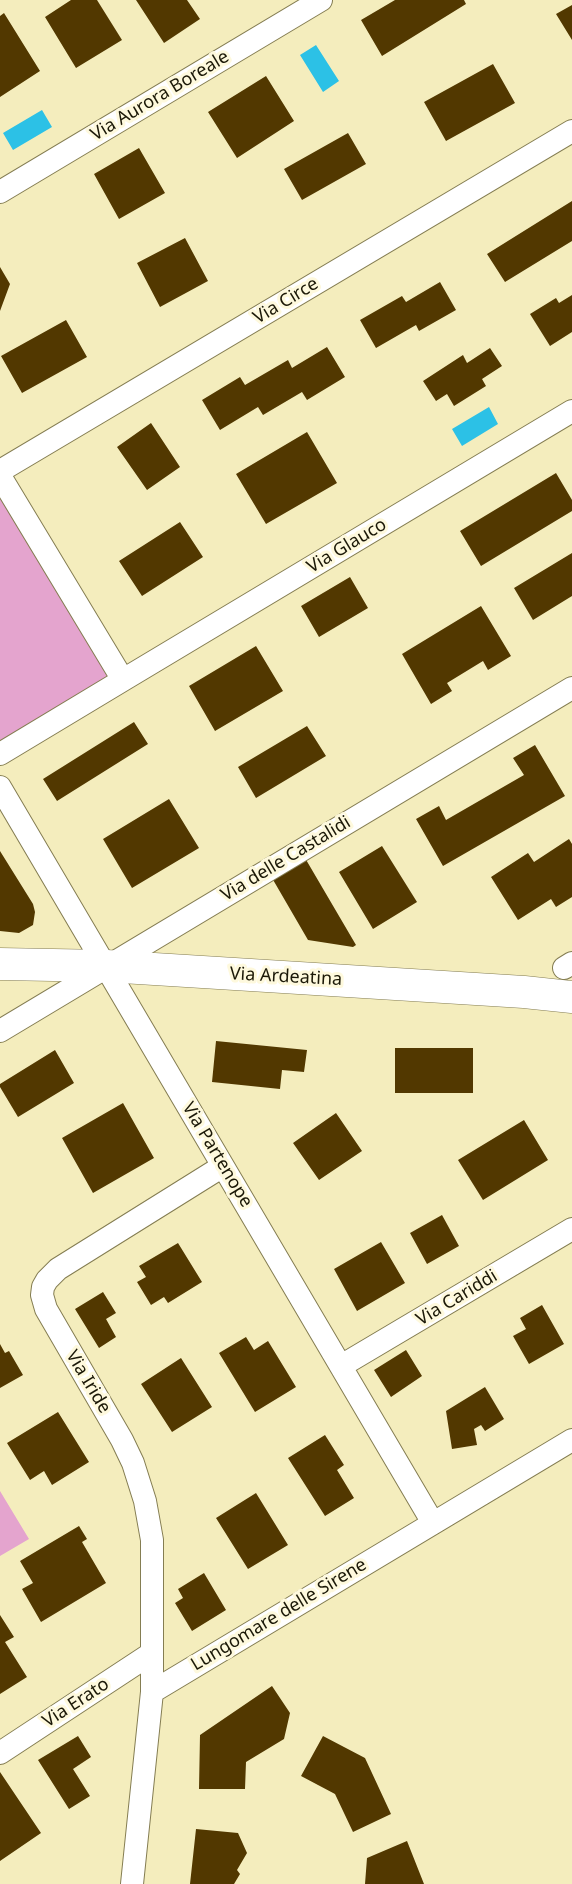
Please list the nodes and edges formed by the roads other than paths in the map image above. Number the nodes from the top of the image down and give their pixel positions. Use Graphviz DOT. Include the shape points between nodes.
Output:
graph roads {
  1 [pos="321,0"];
  2 [pos="572,131"];
  3 [pos="0,192"];
  4 [pos="572,411"];
  5 [pos="0,471"];
  6 [pos="0,476"];
  7 [pos="123,680"];
  8 [pos="572,688"];
  9 [pos="0,754"];
  10 [pos="0,787"];
  11 [pos="0,964"];
  12 [pos="105,966"];
  13 [pos="569,976"];
  14 [pos="0,1031"];
  15 [pos="223,1166"];
  16 [pos="572,1229"];
  17 [pos="341,1366"];
  18 [pos="572,1440"];
  19 [pos="433,1522"];
  20 [pos="152,1653"];
  21 [pos="152,1692"];
  22 [pos="0,1753"];
  23 [pos="132,1884"];
  1 -- 3 [label="street, Via Aurora Boreale"];
  2 -- 5 [label="street, Via Circe"];
  4 -- 7 [label="street, Via Glauco"];
  6 -- 7 [label="street"];
  7 -- 9 [label="street, Via Glauco"];
  8 -- 12 [label="street, Via delle Castalidi"];
  10 -- 12 [label="street, Via Partenope"];
  11 -- 12 [label="main road, Via Ardeatina"];
  12 -- 13 [label="main road, Via Ardeatina" via="512,991"];
  12 -- 14 [label="street, Via delle Castalidi"];
  12 -- 15 [label="street, Via Partenope"];
  15 -- 17 [label="street, Via Partenope"];
  15 -- 20 [label="street, Via Iride" via="58,1269 43,1287 49,1316 122,1440 145,1501 152,1540"];
  16 -- 17 [label="street, Via Cariddi"];
  17 -- 19 [label="street, Via Partenope"];
  18 -- 19 [label="street, Lungomare delle Sirene"];
  19 -- 21 [label="street, Lungomare delle Sirene"];
  20 -- 21 [label="street, Via Iride"];
  20 -- 22 [label="street, Via Erato"];
  21 -- 23 [label="street"];
}
